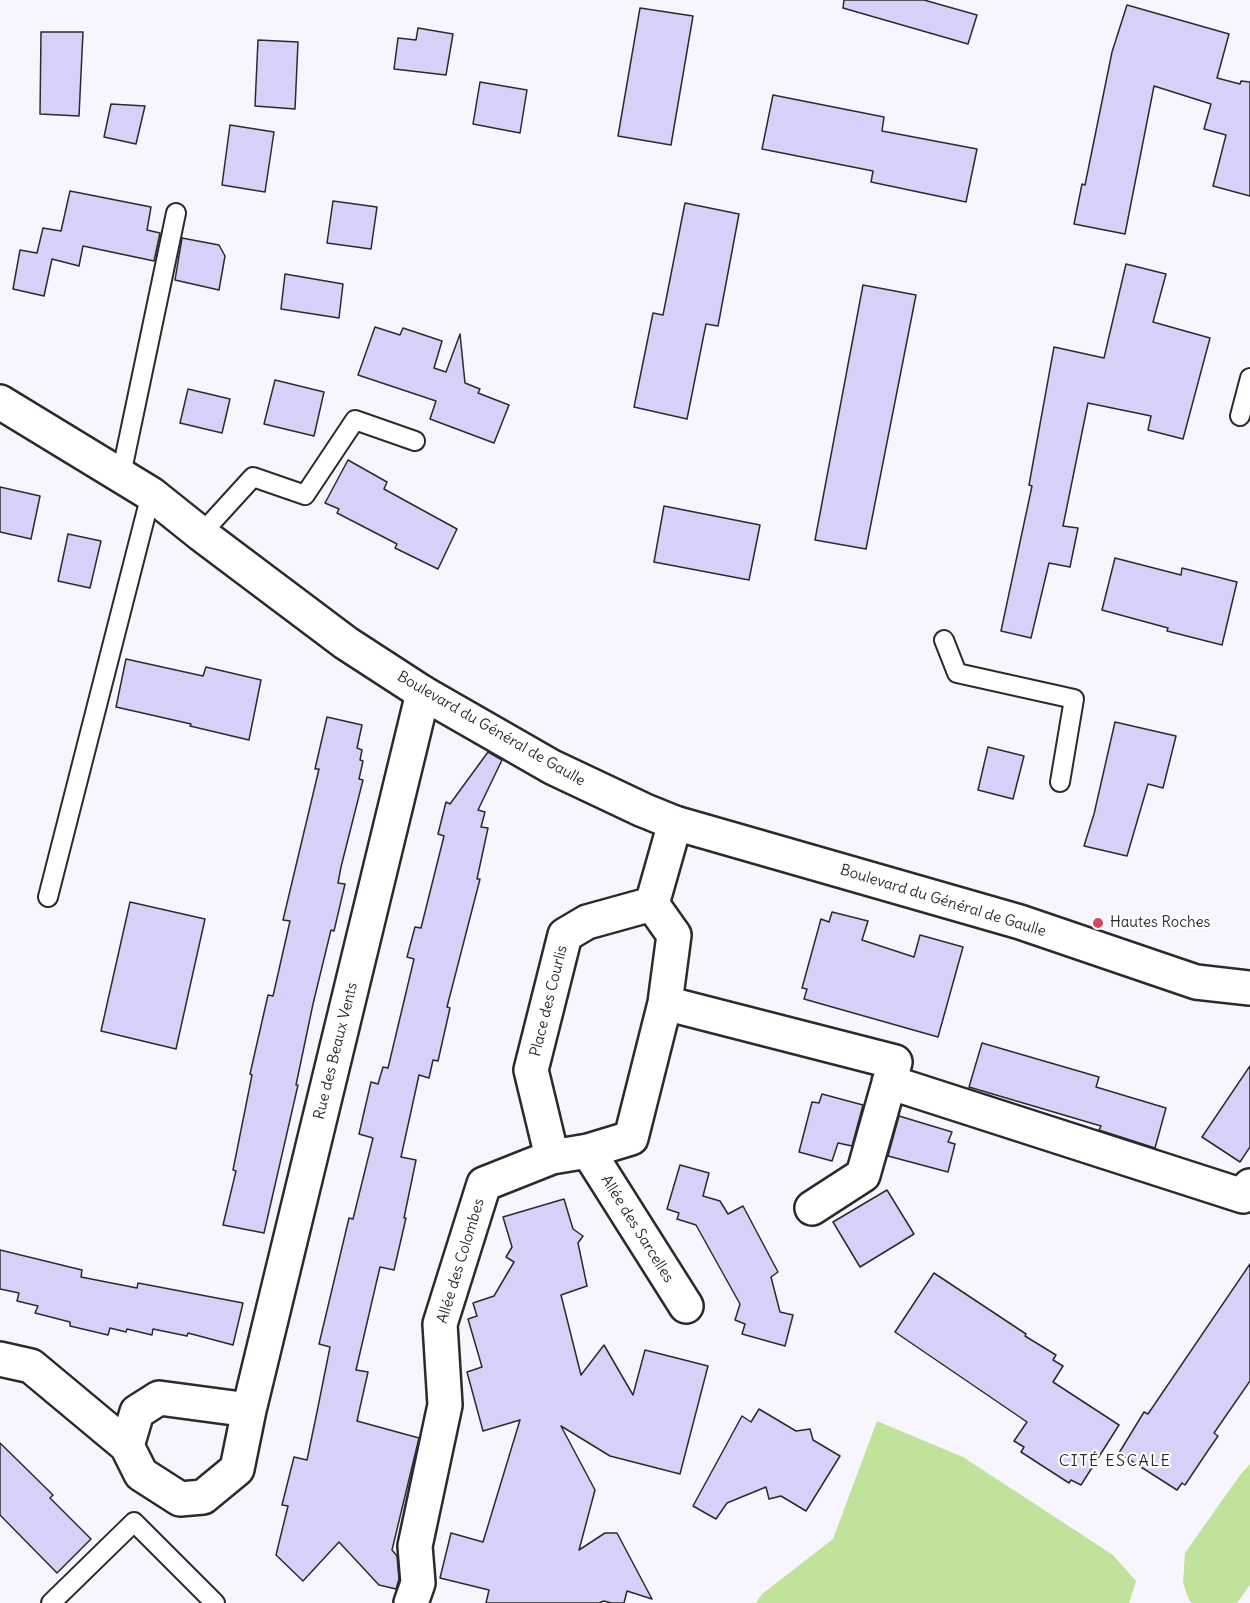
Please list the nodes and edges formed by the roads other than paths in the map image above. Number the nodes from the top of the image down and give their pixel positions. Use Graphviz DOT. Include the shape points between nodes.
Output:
graph roads {
  1 [pos="176,213"];
  2 [pos="1250,378"];
  3 [pos="0,402"];
  4 [pos="1240,416"];
  5 [pos="415,441"];
  6 [pos="120,475"];
  7 [pos="151,494"];
  8 [pos="201,534"];
  9 [pos="944,640"];
  10 [pos="423,693"];
  11 [pos="1060,782"];
  12 [pos="675,823"];
  13 [pos="48,897"];
  14 [pos="652,904"];
  15 [pos="1250,988"];
  16 [pos="664,1002"];
  17 [pos="889,1082"];
  18 [pos="588,1151"];
  19 [pos="552,1157"];
  20 [pos="1250,1186"];
  21 [pos="812,1208"];
  22 [pos="686,1306"];
  23 [pos="0,1359"];
  24 [pos="249,1410"];
  25 [pos="127,1446"];
  26 [pos="51,1603"];
  27 [pos="215,1603"];
  28 [pos="411,1603"];
  1 -- 6 [label="lane"];
  2 -- 4 [label="lane"];
  3 -- 6 [label="street, Boulevard du Général de Gaulle"];
  5 -- 8 [label="lane" via="355,420 305,495 253,477"];
  6 -- 7 [label="street, Boulevard du Général de Gaulle"];
  7 -- 8 [label="street, Boulevard du Général de Gaulle"];
  7 -- 13 [label="lane"];
  8 -- 10 [label="street, Boulevard du Général de Gaulle" via="346,643"];
  9 -- 11 [label="lane" via="957,673 1074,699"];
  10 -- 12 [label="street, Boulevard du Général de Gaulle" via="552,767"];
  10 -- 24 [label="street, Rue des Beaux Vents"];
  12 -- 14 [label="street"];
  12 -- 15 [label="street, Boulevard du Général de Gaulle" via="1020,922 1196,982"];
  14 -- 16 [label="street, Allée des Colombes" via="674,935"];
  14 -- 19 [label="street, Place des Courlis" via="586,922 565,935 531,1070"];
  16 -- 17 [label="street" via="895,1062"];
  16 -- 18 [label="street, Allée des Colombes" via="631,1138"];
  17 -- 20 [label="street" via="1243,1196"];
  17 -- 21 [label="street" via="863,1175"];
  18 -- 19 [label="street, Allée des Colombes"];
  18 -- 22 [label="street, Allée des Sarcelles"];
  19 -- 28 [label="street, Allée des Colombes" via="484,1184 470,1227 440,1324 445,1404 415,1546 418,1583"];
  23 -- 25 [label="street, Rue des Beaux Vents" via="31,1366"];
  24 -- 25 [label="street" via="159,1398 137,1412"];
  24 -- 25 [label="street, Rue des Beaux Vents" via="237,1469 203,1497 180,1499 141,1474"];
  26 -- 27 [label="lane" via="134,1522"];
}
